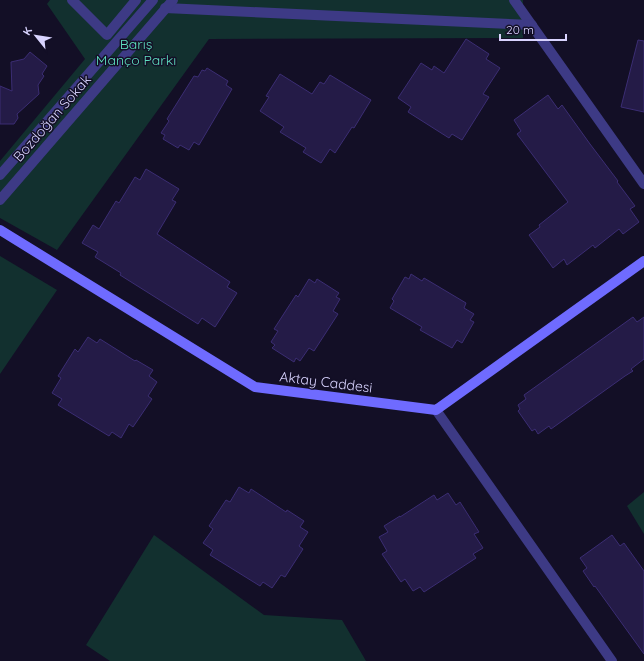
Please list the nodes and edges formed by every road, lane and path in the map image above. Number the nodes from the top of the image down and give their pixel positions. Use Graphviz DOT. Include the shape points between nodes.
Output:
graph roads {
  1 [pos="72,0"];
  2 [pos="136,0"];
  3 [pos="153,0"];
  4 [pos="173,0"];
  5 [pos="514,0"];
  6 [pos="165,8"];
  7 [pos="532,25"];
  8 [pos="0,175"];
  9 [pos="644,184"];
  10 [pos="0,200"];
  11 [pos="0,230"];
  12 [pos="644,261"];
  13 [pos="436,410"];
  14 [pos="612,661"];
  1 -- 2 [label="street" via="107,35"];
  3 -- 8 [label="street"];
  4 -- 6 [label="street, Bozdoğan Sokak"];
  5 -- 7 [label="street"];
  6 -- 7 [label="street"];
  6 -- 10 [label="street, Bozdoğan Sokak"];
  7 -- 9 [label="street"];
  11 -- 13 [label="main road, Aktay Caddesi" via="255,387"];
  12 -- 13 [label="main road"];
  13 -- 14 [label="street"];
}
